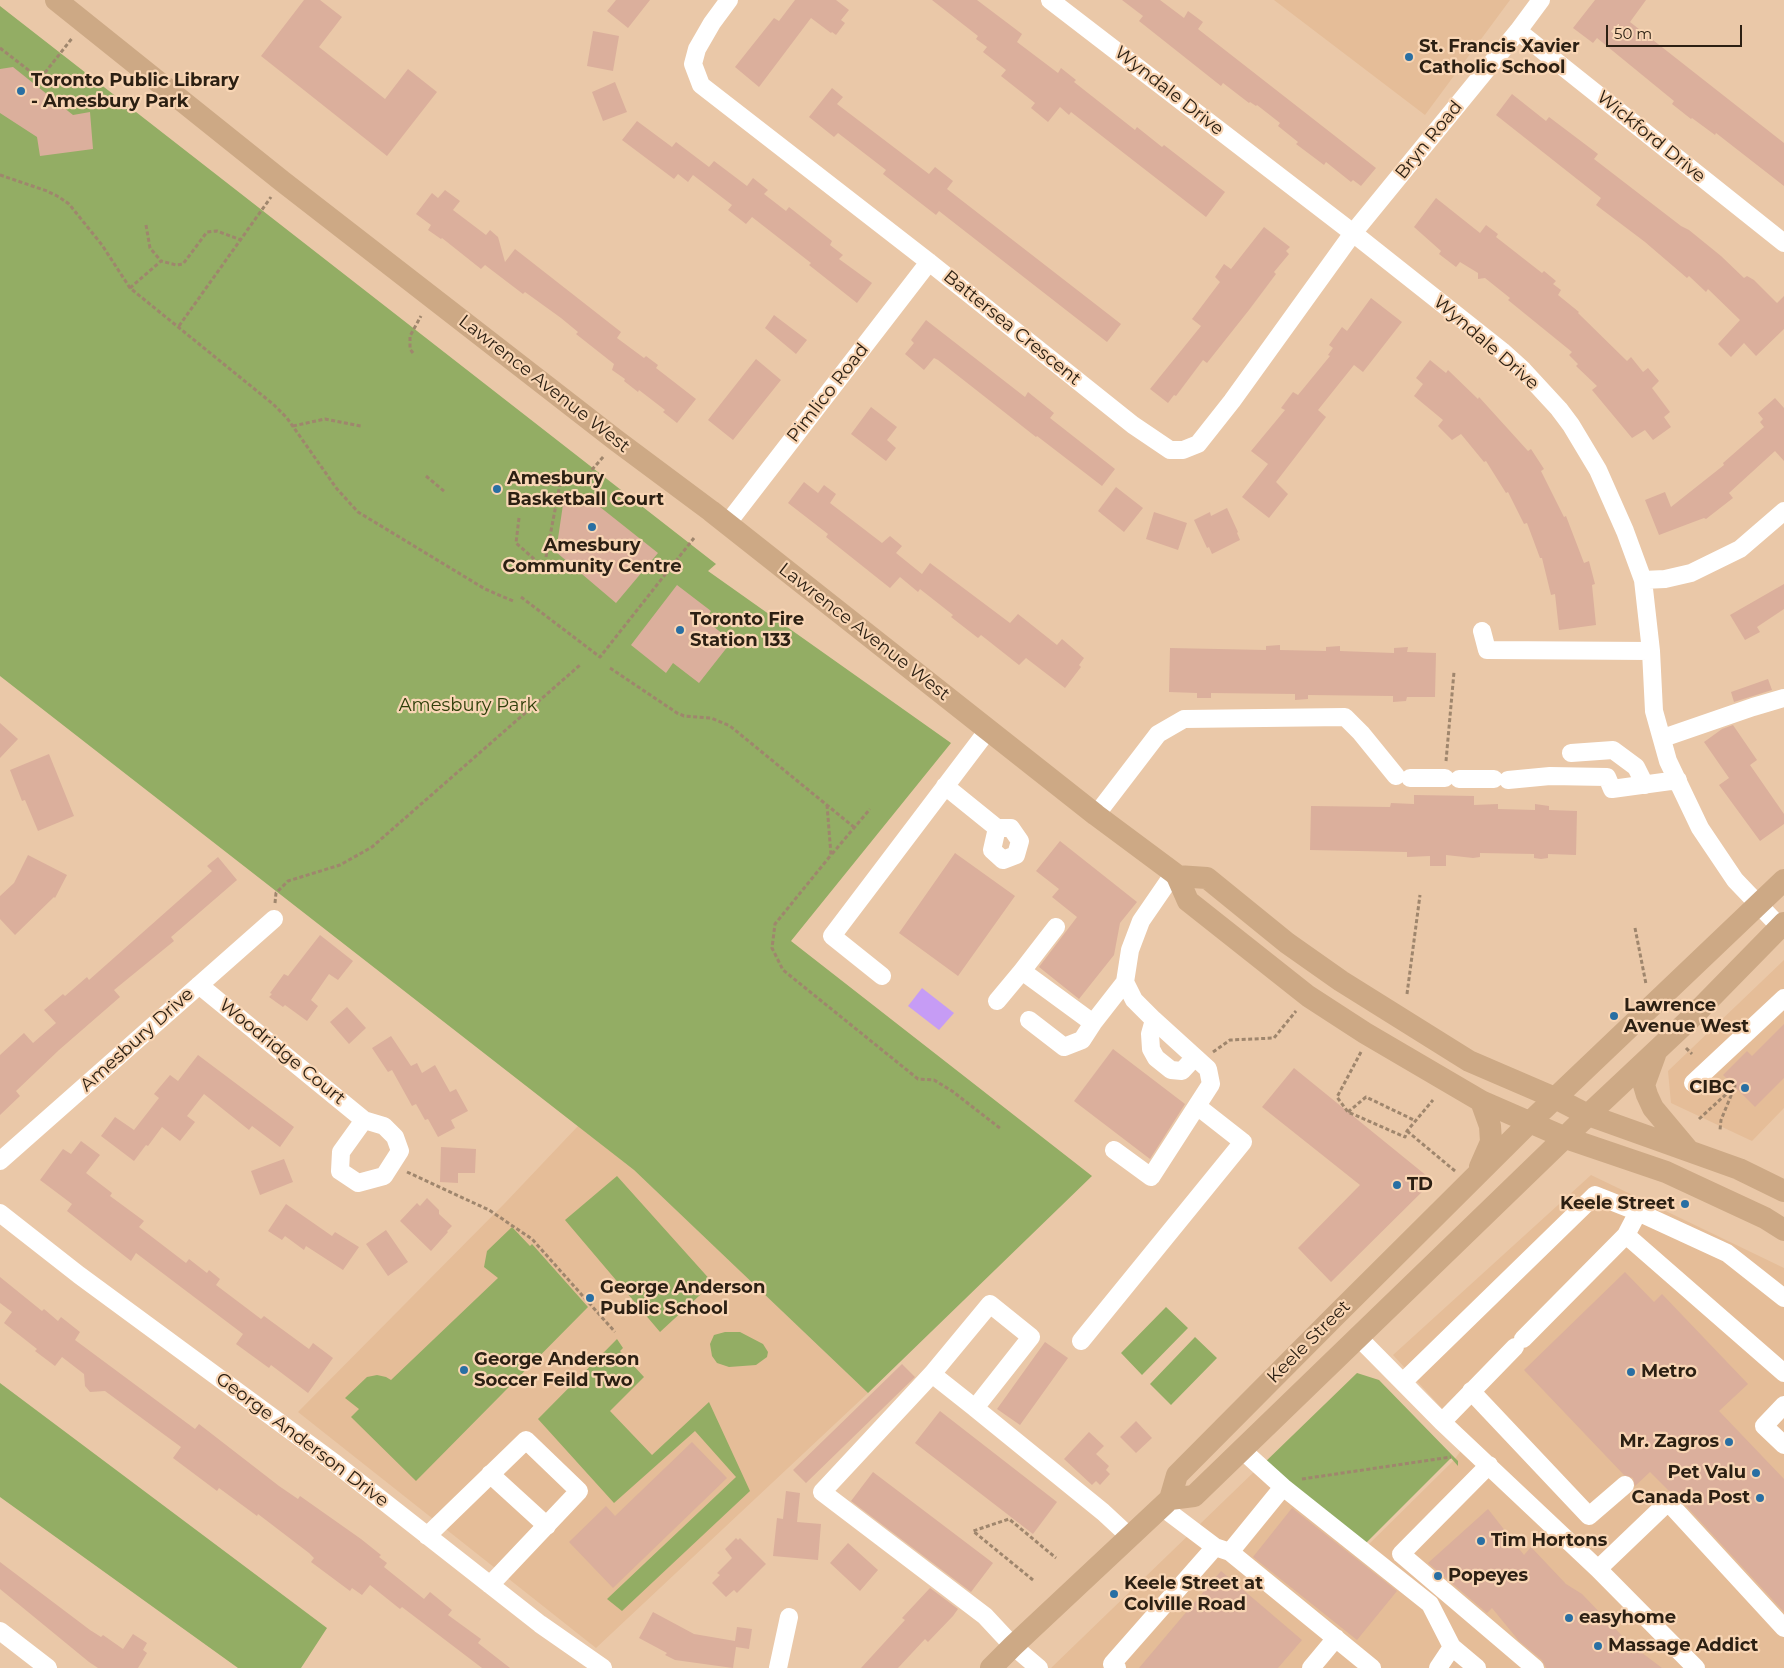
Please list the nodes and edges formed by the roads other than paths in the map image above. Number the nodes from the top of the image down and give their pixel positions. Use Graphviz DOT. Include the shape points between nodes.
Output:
graph roads {
  1 [pos="56,0"];
  2 [pos="729,0"];
  3 [pos="1050,0"];
  4 [pos="1542,0"];
  5 [pos="1518,31"];
  6 [pos="1353,233"];
  7 [pos="1784,242"];
  8 [pos="929,262"];
  9 [pos="1784,511"];
  10 [pos="727,524"];
  11 [pos="1643,580"];
  12 [pos="1482,631"];
  13 [pos="1651,651"];
  14 [pos="1784,698"];
  15 [pos="988,730"];
  16 [pos="1663,738"];
  17 [pos="1571,752"];
  18 [pos="1678,780"];
  19 [pos="1645,784"];
  20 [pos="945,786"];
  21 [pos="1096,815"];
  22 [pos="997,828"];
  23 [pos="1175,875"];
  24 [pos="1784,880"];
  25 [pos="1759,905"];
  26 [pos="274,919"];
  27 [pos="1783,926"];
  28 [pos="1056,927"];
  29 [pos="1022,971"];
  30 [pos="882,976"];
  31 [pos="1125,982"];
  32 [pos="199,985"];
  33 [pos="1784,998"];
  34 [pos="997,1001"];
  35 [pos="1029,1020"];
  36 [pos="1154,1020"];
  37 [pos="1093,1023"];
  38 [pos="1657,1050"];
  39 [pos="1203,1055"];
  40 [pos="1693,1083"];
  41 [pos="1555,1098"];
  42 [pos="1481,1101"];
  43 [pos="1197,1106"];
  44 [pos="1588,1115"];
  45 [pos="364,1120"];
  46 [pos="1530,1122"];
  47 [pos="1566,1138"];
  48 [pos="1114,1150"];
  49 [pos="1691,1153"];
  50 [pos="0,1161"];
  51 [pos="1466,1174"];
  52 [pos="1784,1191"];
  53 [pos="1638,1212"];
  54 [pos="0,1213"];
  55 [pos="1784,1230"];
  56 [pos="1626,1235"];
  57 [pos="1784,1298"];
  58 [pos="1335,1316"];
  59 [pos="1359,1338"];
  60 [pos="1081,1341"];
  61 [pos="1784,1373"];
  62 [pos="932,1374"];
  63 [pos="1403,1382"];
  64 [pos="1471,1391"];
  65 [pos="1784,1405"];
  66 [pos="975,1408"];
  67 [pos="1442,1422"];
  68 [pos="1784,1444"];
  69 [pos="1242,1450"];
  70 [pos="1489,1466"];
  71 [pos="490,1474"];
  72 [pos="1280,1485"];
  73 [pos="1625,1485"];
  74 [pos="1166,1503"];
  75 [pos="546,1526"];
  76 [pos="427,1536"];
  77 [pos="1130,1537"];
  78 [pos="1222,1550"];
  79 [pos="1598,1569"];
  80 [pos="490,1585"];
  81 [pos="789,1617"];
  82 [pos="1784,1628"];
  83 [pos="0,1631"];
  84 [pos="1336,1638"];
  85 [pos="1013,1646"];
  86 [pos="1452,1647"];
  87 [pos="48,1668"];
  88 [pos="603,1668"];
  89 [pos="778,1668"];
  90 [pos="991,1668"];
  91 [pos="1039,1668"];
  92 [pos="1117,1668"];
  93 [pos="1311,1668"];
  94 [pos="1372,1668"];
  95 [pos="1438,1668"];
  96 [pos="1477,1668"];
  97 [pos="1535,1668"];
  98 [pos="1696,1668"];
  1 -- 10 [label="main road, Lawrence Avenue West" via="282,181"];
  2 -- 8 [label="street, Battersea Crescent" via="696,49 693,64 701,85"];
  3 -- 6 [label="street, Wyndale Drive"];
  4 -- 5 [label="street, Bryn Road"];
  5 -- 6 [label="street, Bryn Road"];
  5 -- 7 [label="street, Wickford Drive"];
  6 -- 8 [label="street, Battersea Crescent" via="1232,401 1198,444 1184,450 1170,450 1133,425"];
  6 -- 11 [label="street, Wyndale Drive" via="1502,351 1559,409 1598,470"];
  8 -- 10 [label="street, Pimlico Road"];
  9 -- 11 [label="street" via="1740,549 1691,573"];
  10 -- 15 [label="main road, Lawrence Avenue West"];
  11 -- 13 [label="street, Wyndale Drive"];
  12 -- 13 [label="street" via="1487,650"];
  13 -- 16 [label="street, Wyndale Drive" via="1654,711"];
  14 -- 16 [label="street"];
  15 -- 20 [label="street"];
  15 -- 21 [label="main road, Lawrence Avenue West"];
  16 -- 18 [label="street, Wyndale Drive" via="1668,761"];
  17 -- 19 [label="street" via="1613,750 1636,768"];
  18 -- 19 [label="street"];
  18 -- 25 [label="street, Wyndale Drive" via="1700,828 1735,880"];
  19 -- 21 [label="street" via="1612,789 1607,777 1403,777 1345,717 1184,719 1158,734"];
  20 -- 22 [label="street"];
  20 -- 30 [label="street" via="832,936"];
  21 -- 23 [label="main road, Lawrence Avenue West"];
  23 -- 31 [label="street" via="1141,920 1130,950"];
  23 -- 41 [label="main road" via="1207,878 1286,943 1341,982 1469,1060"];
  23 -- 42 [label="main road, Lawrence Avenue West" via="1188,900 1308,996"];
  24 -- 25 [label="main road, Keele Street"];
  25 -- 27 [label="street, Wyndale Drive"];
  25 -- 41 [label="main road, Keele Street"];
  26 -- 32 [label="street, Amesbury Drive"];
  27 -- 38 [label="main road, Keele Street"];
  28 -- 29 [label="street"];
  29 -- 34 [label="street"];
  29 -- 37 [label="street"];
  31 -- 36 [label="street" via="1134,1000"];
  31 -- 37 [label="street"];
  32 -- 45 [label="street, Woodridge Court"];
  32 -- 50 [label="street, Amesbury Drive"];
  33 -- 40 [label="street"];
  35 -- 37 [label="street" via="1064,1047 1082,1040"];
  36 -- 39 [label="street"];
  36 -- 39 [label="street" via="1150,1034 1151,1049 1156,1058 1171,1070 1182,1071"];
  38 -- 44 [label="main road, Keele Street"];
  38 -- 49 [label="main road" via="1644,1085 1653,1108"];
  39 -- 43 [label="street" via="1210,1084"];
  41 -- 44 [label="main road"];
  41 -- 46 [label="main road, Keele Street"];
  42 -- 46 [label="main road, Lawrence Avenue West"];
  42 -- 51 [label="main road" via="1490,1126 1491,1142"];
  43 -- 48 [label="street" via="1151,1177"];
  43 -- 60 [label="street" via="1244,1142"];
  44 -- 47 [label="main road, Keele Street"];
  44 -- 49 [label="main road"];
  45 -- 45 [label="street, Woodridge Court" via="341,1152 340,1171 358,1183 384,1176 400,1151 395,1137 384,1126"];
  46 -- 47 [label="main road, Lawrence Avenue West"];
  46 -- 51 [label="main road, Keele Street"];
  47 -- 55 [label="main road, Lawrence Avenue West" via="1666,1172 1766,1218"];
  47 -- 59 [label="main road, Keele Street"];
  49 -- 52 [label="main road" via="1740,1169"];
  51 -- 58 [label="main road, Keele Street"];
  53 -- 56 [label="street"];
  53 -- 57 [label="street" via="1727,1253"];
  53 -- 63 [label="street" via="1595,1195"];
  54 -- 76 [label="street, George Anderson Drive" via="336,1464"];
  56 -- 61 [label="street"];
  56 -- 64 [label="street"];
  58 -- 59 [label="main road"];
  58 -- 74 [label="main road, Keele Street" via="1177,1475"];
  59 -- 63 [label="street"];
  59 -- 69 [label="main road, Keele Street"];
  62 -- 66 [label="street"];
  62 -- 66 [label="street" via="990,1304 1031,1337"];
  62 -- 85 [label="street" via="822,1492 985,1616"];
  63 -- 67 [label="street"];
  64 -- 67 [label="street"];
  64 -- 73 [label="street" via="1589,1516"];
  65 -- 68 [label="street" via="1764,1426"];
  66 -- 77 [label="street"];
  67 -- 70 [label="street"];
  69 -- 72 [label="street"];
  69 -- 74 [label="main road, Keele Street" via="1194,1496"];
  70 -- 79 [label="street"];
  70 -- 97 [label="street" via="1401,1554"];
  71 -- 75 [label="street"];
  71 -- 75 [label="street" via="526,1440 579,1491"];
  71 -- 76 [label="street"];
  72 -- 78 [label="street"];
  72 -- 86 [label="street" via="1430,1604"];
  74 -- 77 [label="main road"];
  74 -- 78 [label="street"];
  75 -- 80 [label="street"];
  76 -- 80 [label="street, George Anderson Drive"];
  77 -- 85 [label="main road"];
  78 -- 84 [label="street"];
  78 -- 92 [label="street" via="1112,1664"];
  79 -- 82 [label="street" via="1668,1502"];
  79 -- 98 [label="street"];
  80 -- 88 [label="street, George Anderson Drive"];
  81 -- 89 [label="street"];
  83 -- 87 [label="street"];
  84 -- 93 [label="street"];
  84 -- 94 [label="street"];
  85 -- 90 [label="main road"];
  85 -- 91 [label="street"];
  86 -- 95 [label="street"];
  86 -- 96 [label="street"];
}
